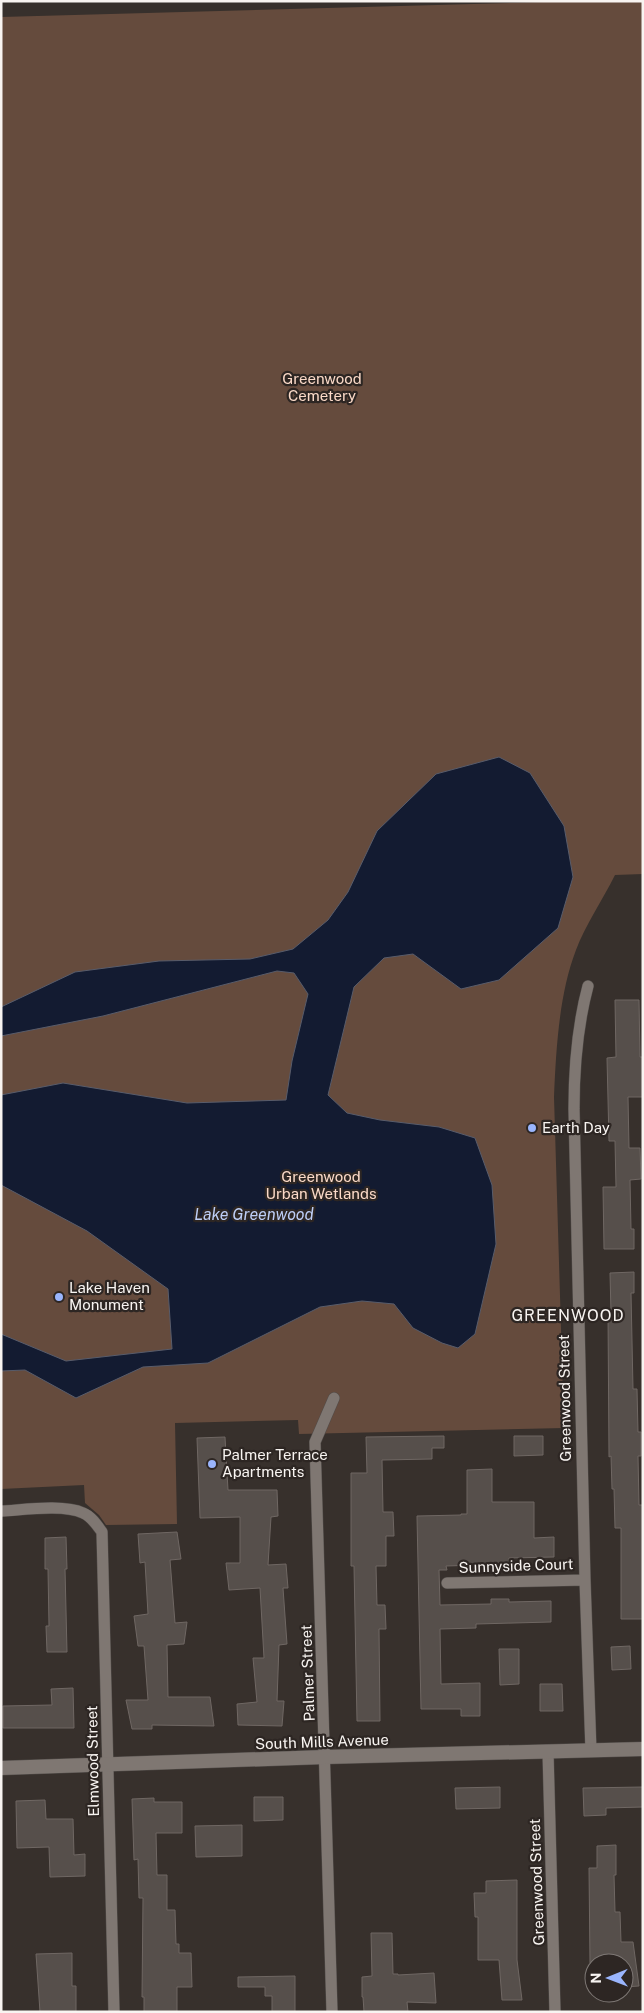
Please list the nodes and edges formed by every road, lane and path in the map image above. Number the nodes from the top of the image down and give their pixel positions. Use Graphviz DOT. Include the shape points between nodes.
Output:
graph roads {
  1 [pos="588,986"];
  2 [pos="334,1398"];
  3 [pos="1,1511"];
  4 [pos="585,1580"];
  5 [pos="447,1583"];
  6 [pos="643,1749"];
  7 [pos="591,1751"];
  8 [pos="548,1752"];
  9 [pos="325,1757"];
  10 [pos="109,1765"];
  11 [pos="1,1768"];
  12 [pos="114,2012"];
  13 [pos="332,2012"];
  14 [pos="555,2012"];
  1 -- 4 [label="street, Greenwood Street" via="574,1070"];
  2 -- 9 [label="street, Palmer Street" via="315,1442"];
  3 -- 10 [label="street, Elmwood Street" via="77,1511 86,1514 102,1532"];
  4 -- 5 [label="street, Sunnyside Court"];
  4 -- 7 [label="street, Greenwood Street"];
  6 -- 7 [label="street, South Mills Avenue"];
  7 -- 8 [label="street, South Mills Avenue"];
  8 -- 9 [label="street, South Mills Avenue"];
  8 -- 14 [label="street, Greenwood Street"];
  9 -- 10 [label="street, South Mills Avenue"];
  9 -- 13 [label="street, Palmer Street"];
  10 -- 11 [label="street, South Mills Avenue"];
  10 -- 12 [label="street, Elmwood Street"];
}
